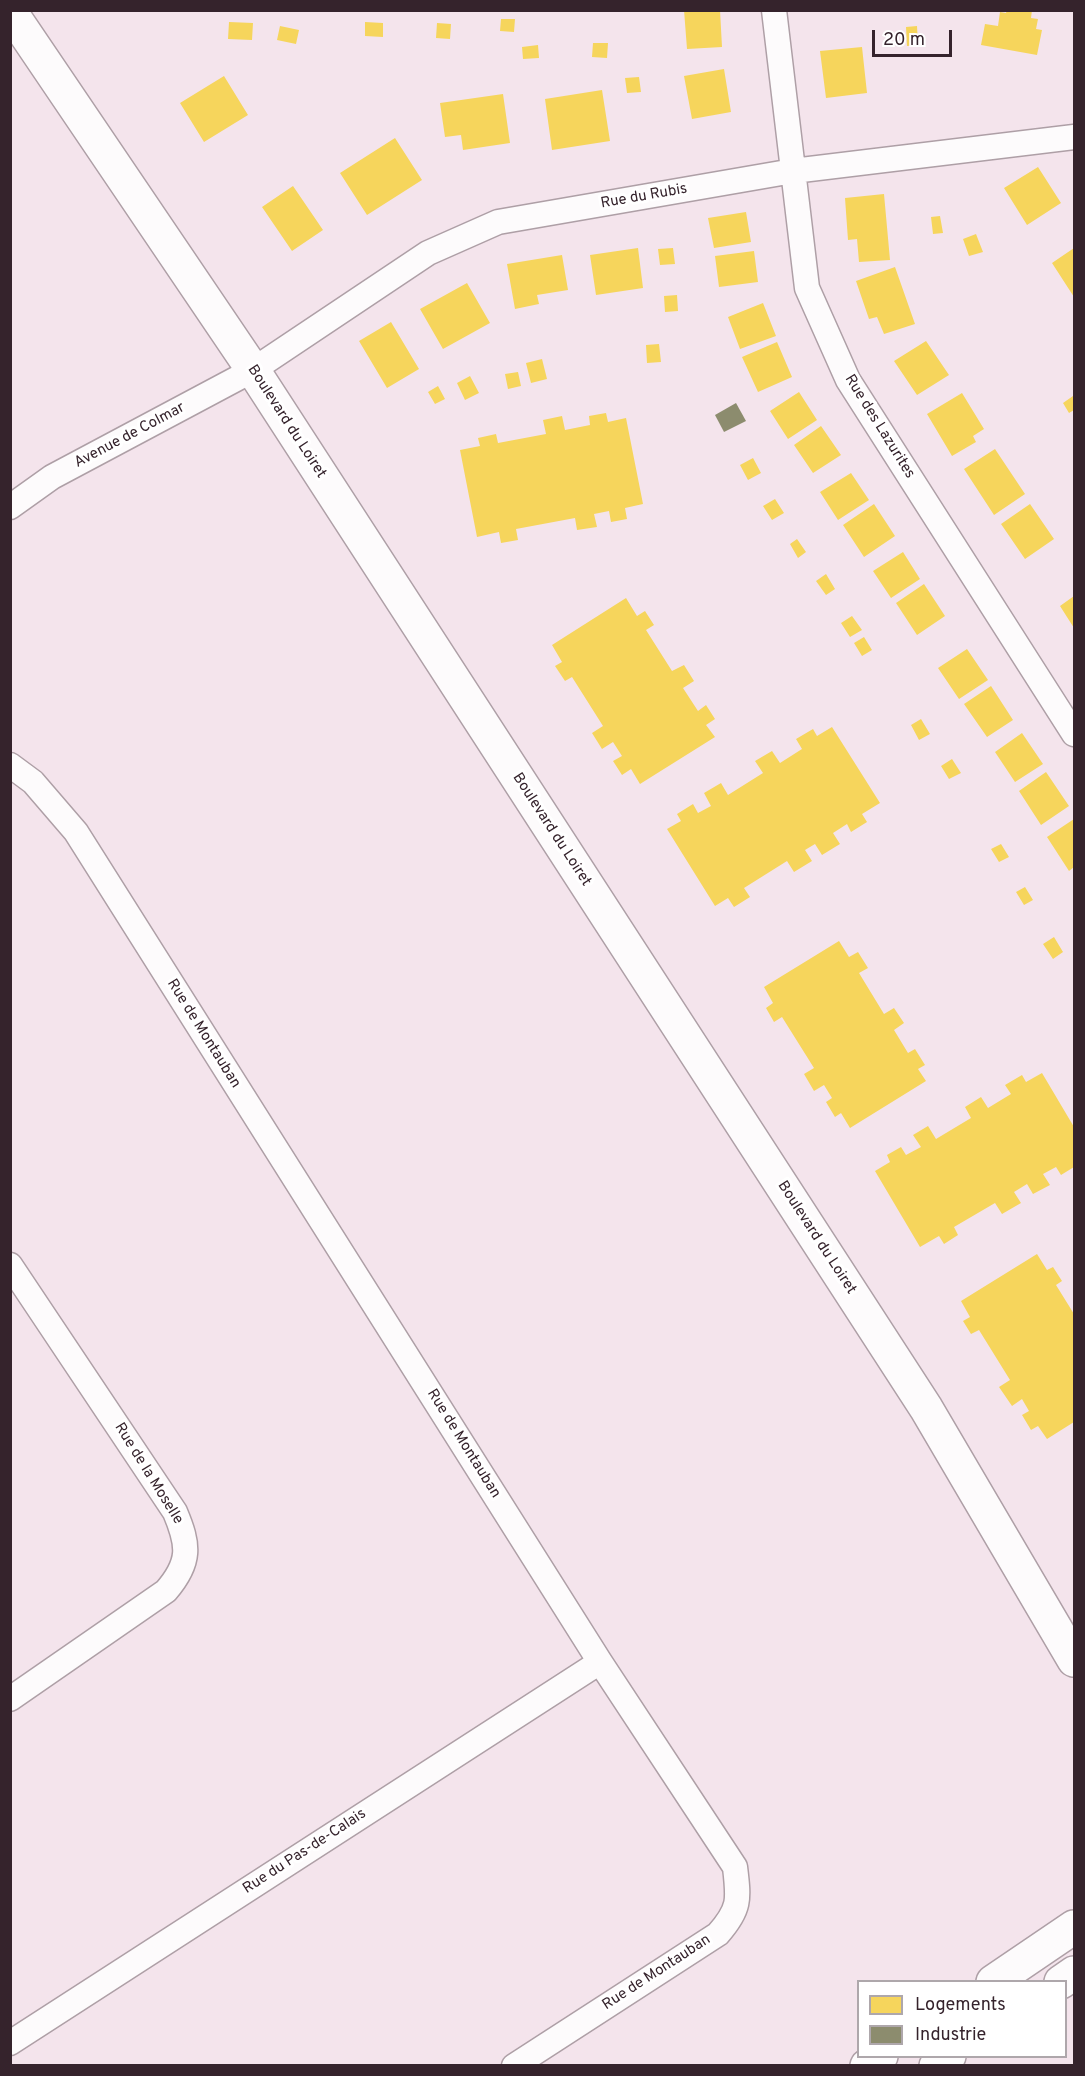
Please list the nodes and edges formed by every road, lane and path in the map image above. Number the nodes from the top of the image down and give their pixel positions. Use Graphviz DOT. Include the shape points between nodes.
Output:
graph roads {
  1 [pos="774,10"];
  2 [pos="10,11"];
  3 [pos="1074,137"];
  4 [pos="793,171"];
  5 [pos="253,370"];
  6 [pos="10,507"];
  7 [pos="1074,734"];
  8 [pos="10,765"];
  9 [pos="10,1265"];
  10 [pos="1074,1660"];
  11 [pos="600,1662"];
  12 [pos="10,1699"];
  13 [pos="1074,1927"];
  14 [pos="996,1980"];
  15 [pos="10,2043"];
  16 [pos="514,2066"];
  1 -- 4 [label="street, Rue des Lazurites"];
  2 -- 5 [label="street, Boulevard du Loiret"];
  3 -- 4 [label="street, Rue du Rubis"];
  4 -- 5 [label="street, Rue du Rubis" via="498,222 428,253"];
  4 -- 7 [label="street, Rue des Lazurites" via="807,288 848,380"];
  5 -- 6 [label="street, Avenue de Colmar" via="52,477"];
  5 -- 10 [label="street, Boulevard du Loiret" via="926,1408"];
  8 -- 11 [label="street, Rue de Montauban" via="33,782 76,832"];
  9 -- 12 [label="street, Rue de la Moselle" via="175,1512 185,1535 185,1560 166,1591"];
  11 -- 15 [label="street, Rue du Pas-de-Calais"];
  11 -- 16 [label="street, Rue de Montauban" via="735,1867 738,1892 733,1917 718,1934"];
  13 -- 14 [label="street"];
}
